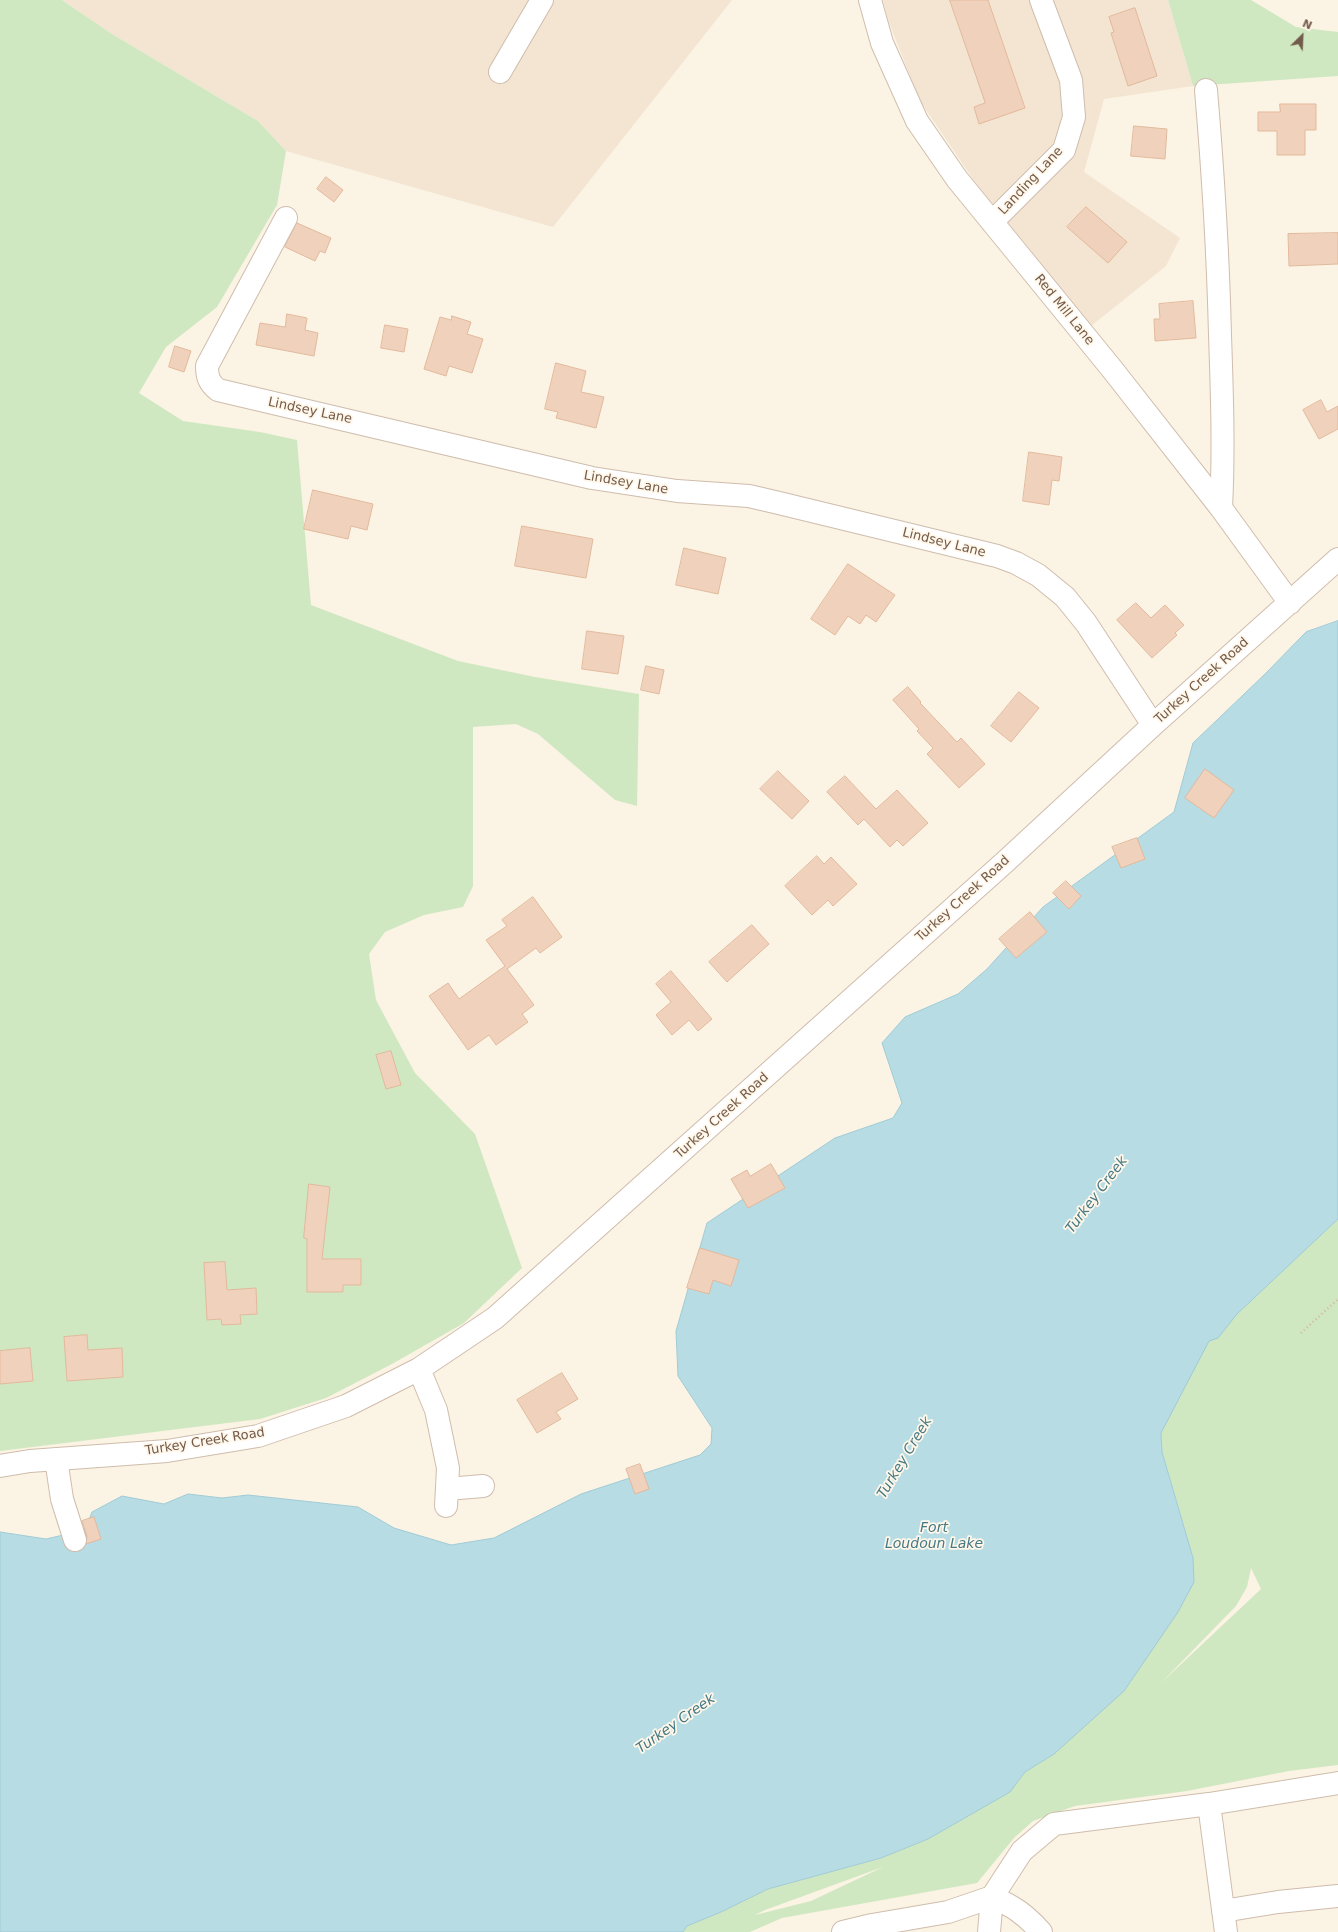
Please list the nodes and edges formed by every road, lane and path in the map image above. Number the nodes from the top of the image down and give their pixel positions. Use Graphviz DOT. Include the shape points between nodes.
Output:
graph roads {
  1 [pos="542,0"];
  2 [pos="870,0"];
  3 [pos="1041,0"];
  4 [pos="500,72"];
  5 [pos="1206,90"];
  6 [pos="286,218"];
  7 [pos="992,222"];
  8 [pos="1220,508"];
  9 [pos="1338,559"];
  10 [pos="1290,603"];
  11 [pos="1153,725"];
  12 [pos="1338,1299"];
  13 [pos="1301,1334"];
  14 [pos="419,1369"];
  15 [pos="56,1459"];
  16 [pos="0,1466"];
  17 [pos="483,1486"];
  18 [pos="74,1540"];
  19 [pos="1338,1783"];
  20 [pos="1209,1804"];
  21 [pos="1338,1896"];
  22 [pos="992,1897"];
  23 [pos="1225,1922"];
  24 [pos="843,1932"];
  25 [pos="989,1932"];
  26 [pos="1041,1932"];
  1 -- 4 [label="street"];
  2 -- 7 [label="street, Red Mill Lane" via="882,43 917,121 957,179"];
  3 -- 7 [label="street, Landing Lane" via="1071,80 1074,117 1064,150"];
  5 -- 8 [label="street" via="1225,222 1223,466"];
  6 -- 11 [label="street, Lindsey Lane" via="207,366 208,379 218,390 592,478 677,491 749,496 779,502 1016,563 1038,575 1065,596 1086,623"];
  7 -- 8 [label="street, Red Mill Lane" via="1112,369"];
  8 -- 10 [label="street, Red Mill Lane"];
  9 -- 10 [label="street, Turkey Creek Road"];
  10 -- 11 [label="street, Turkey Creek Road"];
  11 -- 14 [label="street, Turkey Creek Road" via="1005,862 495,1318"];
  12 -- 13 [label="path"];
  14 -- 15 [label="street, Turkey Creek Road" via="346,1406 258,1436 167,1451"];
  14 -- 17 [label="street" via="436,1410 448,1468 446,1498"];
  15 -- 16 [label="street, Turkey Creek Road"];
  15 -- 18 [label="street" via="62,1499"];
  19 -- 20 [label="street"];
  20 -- 22 [label="street" via="1054,1824 1022,1851"];
  20 -- 23 [label="street"];
  21 -- 23 [label="street" via="1278,1902"];
  22 -- 24 [label="street" via="948,1912"];
  22 -- 25 [label="street"];
  22 -- 26 [label="street" via="1014,1906"];
}
